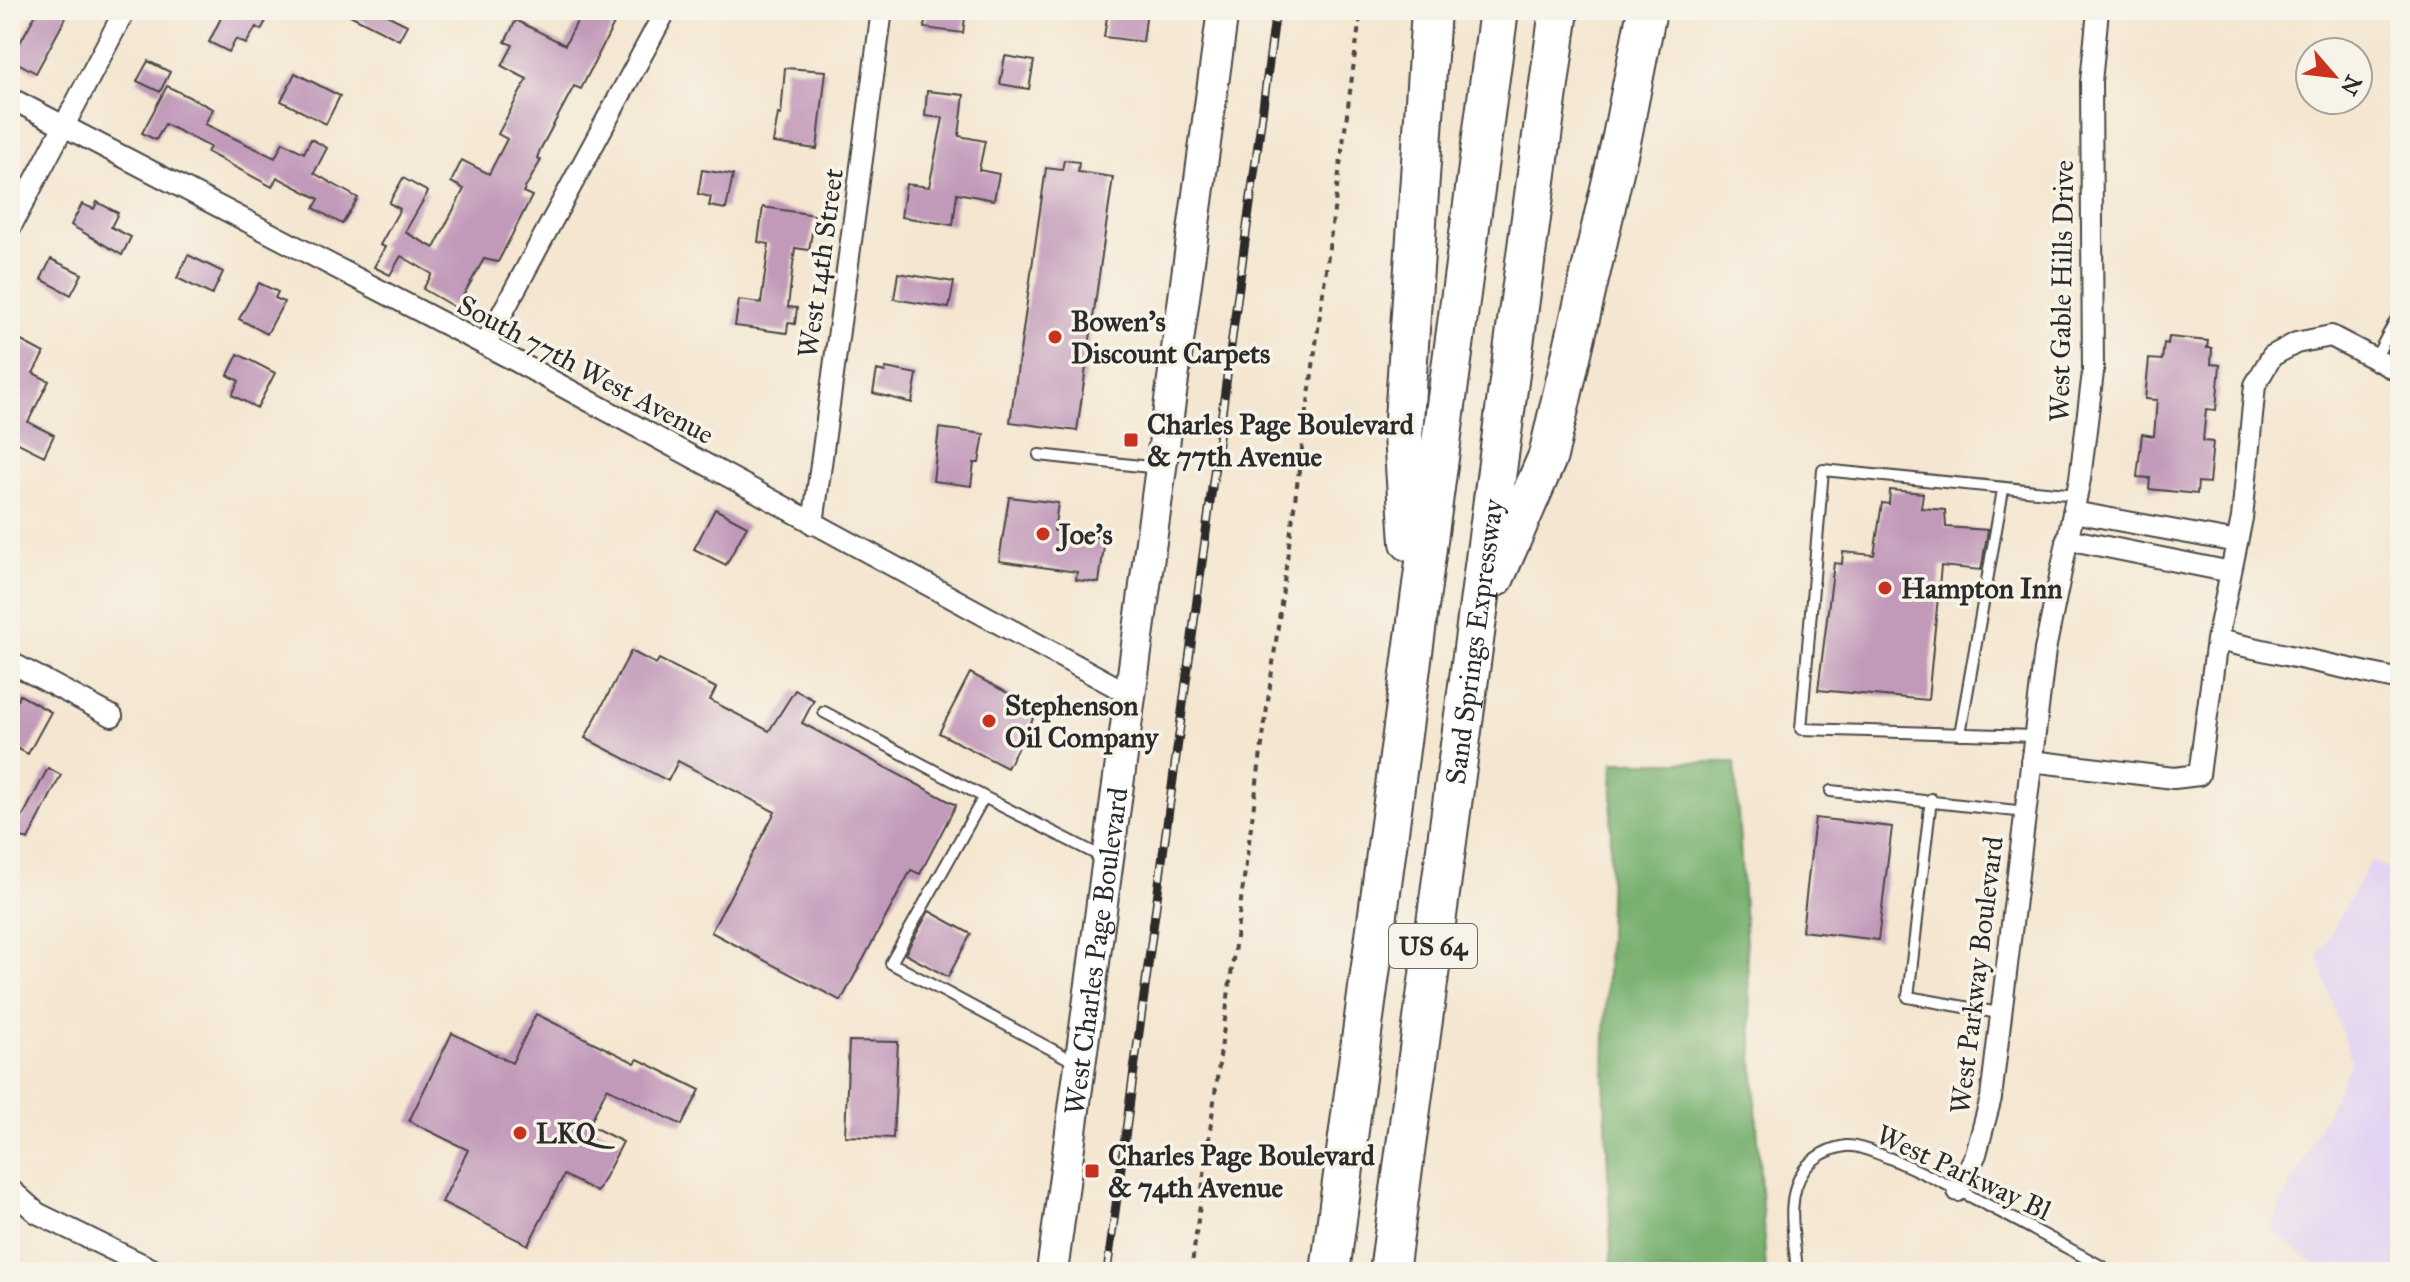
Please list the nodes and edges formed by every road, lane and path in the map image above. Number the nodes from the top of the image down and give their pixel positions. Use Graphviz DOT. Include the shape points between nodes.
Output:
graph roads {
  1 [pos="125,10"];
  2 [pos="666,10"];
  3 [pos="882,10"];
  4 [pos="1223,10"];
  5 [pos="1361,10"];
  6 [pos="1431,10"];
  7 [pos="1499,10"];
  8 [pos="1559,10"];
  9 [pos="1647,10"];
  10 [pos="2098,10"];
  11 [pos="10,98"];
  12 [pos="63,126"];
  13 [pos="10,228"];
  14 [pos="2400,312"];
  15 [pos="485,345"];
  16 [pos="2375,359"];
  17 [pos="2400,372"];
  18 [pos="1039,455"];
  19 [pos="1161,468"];
  20 [pos="2003,490"];
  21 [pos="2075,504"];
  22 [pos="813,524"];
  23 [pos="2067,539"];
  24 [pos="2237,542"];
  25 [pos="2231,572"];
  26 [pos="1477,620"];
  27 [pos="1415,631"];
  28 [pos="2217,640"];
  29 [pos="10,662"];
  30 [pos="2400,680"];
  31 [pos="1131,695"];
  32 [pos="824,712"];
  33 [pos="112,716"];
  34 [pos="1960,734"];
  35 [pos="2034,736"];
  36 [pos="2031,761"];
  37 [pos="1831,791"];
  38 [pos="984,797"];
  39 [pos="1931,799"];
  40 [pos="2026,812"];
  41 [pos="1108,860"];
  42 [pos="1999,1013"];
  43 [pos="1082,1066"];
  44 [pos="10,1189"];
  45 [pos="1958,1191"];
  46 [pos="158,1272"];
  47 [pos="1052,1272"];
  48 [pos="1191,1272"];
  49 [pos="1330,1272"];
  50 [pos="1389,1272"];
  51 [pos="1797,1272"];
  52 [pos="2112,1272"];
  1 -- 12 [label="street"];
  2 -- 15 [label="street"];
  3 -- 22 [label="street, West 14th Street"];
  4 -- 19 [label="main road, West Charles Page Boulevard"];
  5 -- 48 [label="path"];
  6 -- 27 [label="highway" via="1403,435"];
  7 -- 27 [label="highway, US 64"];
  8 -- 26 [label="highway, Sand Springs Expressway / US 64"];
  9 -- 26 [label="highway" via="1548,456"];
  10 -- 21 [label="street, West Gable Hills Drive" via="2091,82 2093,372"];
  11 -- 12 [label="street, South 77th West Avenue"];
  12 -- 13 [label="street"];
  12 -- 15 [label="street, South 77th West Avenue"];
  14 -- 16 [label="lane"];
  15 -- 22 [label="street, South 77th West Avenue"];
  16 -- 17 [label="street"];
  16 -- 24 [label="street" via="2331,336 2296,343 2272,356 2255,385"];
  18 -- 19 [label="lane"];
  19 -- 31 [label="main road, West Charles Page Boulevard"];
  20 -- 21 [label="lane"];
  20 -- 34 [label="lane"];
  20 -- 34 [label="lane" via="1823,470 1801,729"];
  21 -- 23 [label="street, West Gable Hills Drive"];
  21 -- 24 [label="street"];
  22 -- 31 [label="street, South 77th West Avenue"];
  23 -- 25 [label="street"];
  23 -- 35 [label="street, West Gable Hills Drive"];
  24 -- 25 [label="street"];
  25 -- 28 [label="street"];
  26 -- 50 [label="highway, Sand Springs Expressway / US 64"];
  27 -- 49 [label="highway, US 64"];
  28 -- 30 [label="street"];
  28 -- 36 [label="street" via="2199,775 2174,778"];
  29 -- 33 [label="street"];
  31 -- 41 [label="main road, West Charles Page Boulevard"];
  32 -- 38 [label="lane"];
  34 -- 35 [label="lane"];
  35 -- 36 [label="street, West Gable Hills Drive"];
  36 -- 40 [label="street, West Parkway Boulevard"];
  37 -- 39 [label="lane"];
  38 -- 41 [label="lane"];
  38 -- 43 [label="lane" via="891,963"];
  39 -- 40 [label="lane"];
  39 -- 42 [label="lane" via="1908,997"];
  40 -- 42 [label="street, West Parkway Boulevard"];
  41 -- 43 [label="main road, West Charles Page Boulevard"];
  42 -- 45 [label="street, West Parkway Boulevard" via="1987,1122"];
  43 -- 47 [label="main road, West Charles Page Boulevard"];
  44 -- 46 [label="street" via="37,1213"];
  45 -- 51 [label="lane, West Parkway Bl" via="1860,1148 1847,1146 1823,1154 1803,1170 1792,1201"];
  45 -- 52 [label="lane, West Parkway Bl"];
}
